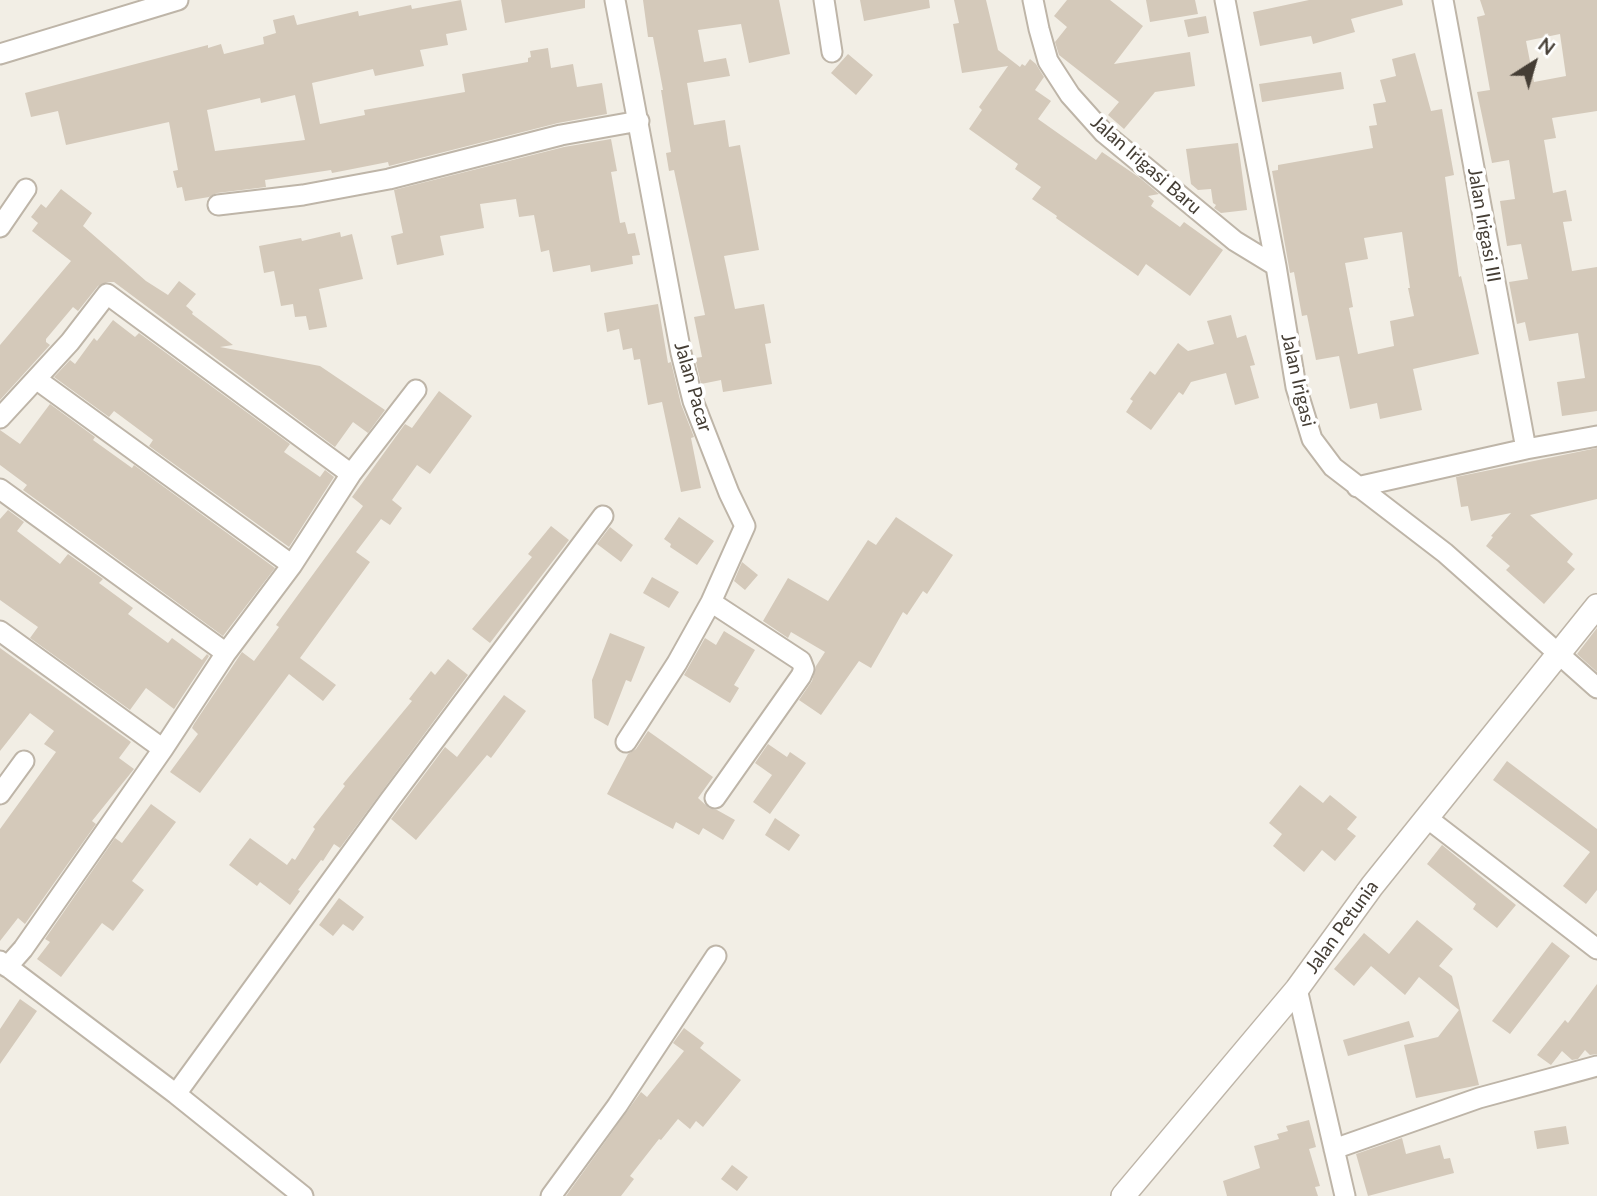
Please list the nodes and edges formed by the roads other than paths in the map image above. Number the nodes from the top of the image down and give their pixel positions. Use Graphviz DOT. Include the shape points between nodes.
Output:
graph roads {
  1 [pos="175,0"];
  2 [pos="615,0"];
  3 [pos="824,0"];
  4 [pos="1033,0"];
  5 [pos="1225,0"];
  6 [pos="1443,0"];
  7 [pos="832,52"];
  8 [pos="0,54"];
  9 [pos="639,121"];
  10 [pos="26,189"];
  11 [pos="218,205"];
  12 [pos="0,227"];
  13 [pos="1276,265"];
  14 [pos="36,379"];
  15 [pos="416,390"];
  16 [pos="0,418"];
  17 [pos="1597,436"];
  18 [pos="1526,449"];
  19 [pos="351,474"];
  20 [pos="1357,488"];
  21 [pos="0,489"];
  22 [pos="603,516"];
  23 [pos="292,565"];
  24 [pos="711,602"];
  25 [pos="1597,606"];
  26 [pos="0,631"];
  27 [pos="226,653"];
  28 [pos="1556,654"];
  29 [pos="1597,688"];
  30 [pos="626,742"];
  31 [pos="163,749"];
  32 [pos="24,761"];
  33 [pos="0,794"];
  34 [pos="715,798"];
  35 [pos="1427,818"];
  36 [pos="1597,949"];
  37 [pos="716,956"];
  38 [pos="4,964"];
  39 [pos="1297,989"];
  40 [pos="1597,1066"];
  41 [pos="176,1094"];
  42 [pos="1334,1149"];
  43 [pos="303,1196"];
  44 [pos="551,1196"];
  45 [pos="1123,1196"];
  46 [pos="1344,1196"];
  1 -- 8 [label="street"];
  2 -- 9 [label="street, Jalan Pacar"];
  3 -- 7 [label="street"];
  4 -- 13 [label="street, Jalan Irigasi Baru" via="1048,61 1087,114 1235,241"];
  5 -- 13 [label="street, Jalan Irigasi"];
  6 -- 18 [label="street, Jalan Irigasi III"];
  9 -- 11 [label="street" via="561,135 389,179"];
  9 -- 24 [label="street, Jalan Pacar" via="693,401 745,526"];
  10 -- 12 [label="street"];
  13 -- 20 [label="street, Jalan Irigasi" via="1306,423 1333,467"];
  14 -- 16 [label="street"];
  14 -- 19 [label="street" via="107,294"];
  14 -- 23 [label="street"];
  15 -- 19 [label="street"];
  17 -- 18 [label="street"];
  18 -- 20 [label="street"];
  19 -- 23 [label="street"];
  20 -- 28 [label="street, Jalan Irigasi" via="1445,553"];
  21 -- 27 [label="street"];
  22 -- 41 [label="street"];
  23 -- 27 [label="street"];
  24 -- 30 [label="street, Jalan Pacar"];
  24 -- 34 [label="street" via="801,661 804,669"];
  25 -- 28 [label="street, Jalan Petunia"];
  26 -- 31 [label="street"];
  27 -- 31 [label="street"];
  28 -- 29 [label="street, Jalan Irigasi"];
  28 -- 35 [label="street, Jalan Petunia"];
  31 -- 38 [label="street" via="23,949"];
  32 -- 33 [label="street"];
  35 -- 36 [label="street"];
  35 -- 39 [label="street, Jalan Petunia"];
  37 -- 44 [label="street" via="617,1107"];
  38 -- 41 [label="street"];
  39 -- 42 [label="street"];
  39 -- 45 [label="street, Jalan Petunia"];
  40 -- 42 [label="street" via="1479,1098"];
  41 -- 43 [label="street"];
  42 -- 46 [label="street"];
}
